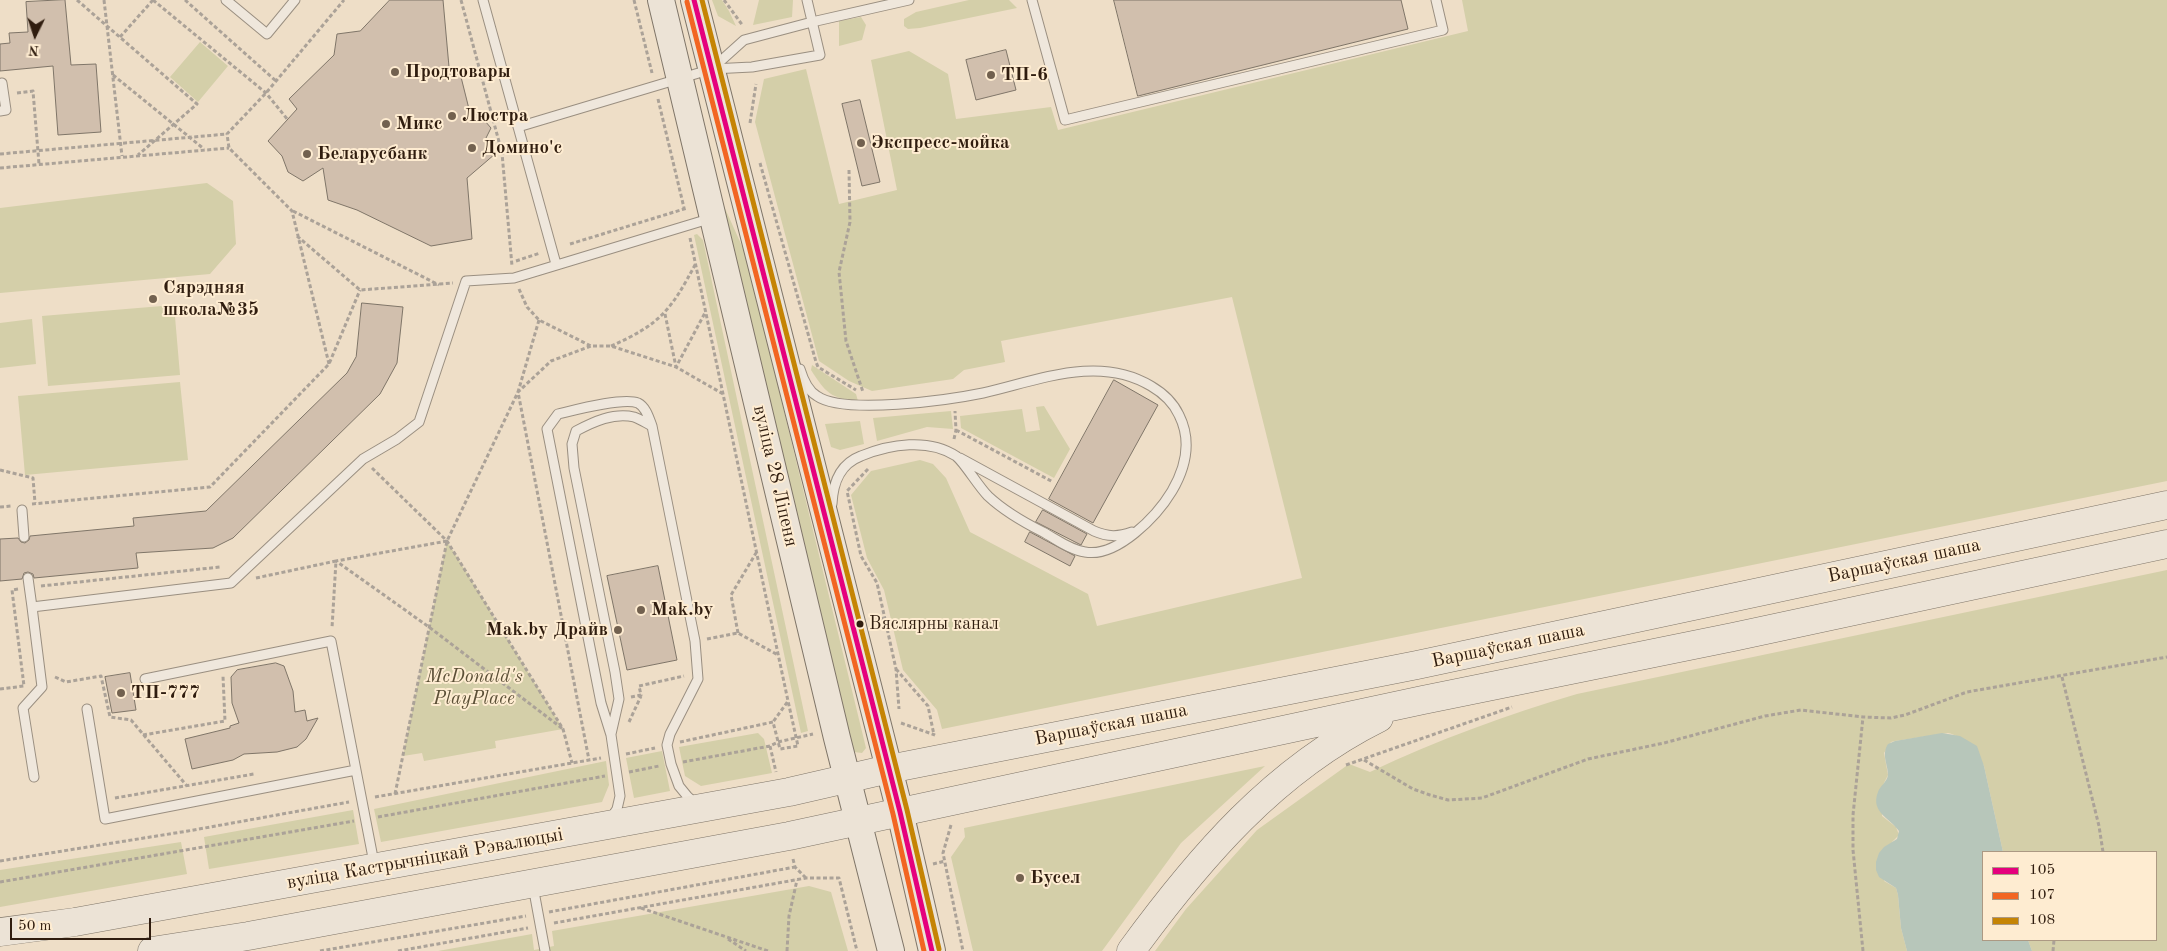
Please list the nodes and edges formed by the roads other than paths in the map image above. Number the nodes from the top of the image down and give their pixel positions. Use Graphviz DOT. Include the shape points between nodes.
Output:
graph roads {
  1 [pos="226,0"];
  2 [pos="295,0"];
  3 [pos="483,0"];
  4 [pos="661,0"];
  5 [pos="694,0"];
  6 [pos="807,0"];
  7 [pos="909,0"];
  8 [pos="1032,0"];
  9 [pos="1436,0"];
  10 [pos="812,22"];
  11 [pos="712,69"];
  12 [pos="680,78"];
  13 [pos="2,83"];
  14 [pos="0,110"];
  15 [pos="518,126"];
  16 [pos="700,221"];
  17 [pos="556,264"];
  18 [pos="770,299"];
  19 [pos="652,426"];
  20 [pos="954,455"];
  21 [pos="2167,505"];
  22 [pos="22,506"];
  23 [pos="1142,526"];
  24 [pos="24,537"];
  25 [pos="2167,544"];
  26 [pos="28,578"];
  27 [pos="844,593"];
  28 [pos="32,607"];
  29 [pos="145,679"];
  30 [pos="1423,700"];
  31 [pos="87,710"];
  32 [pos="610,735"];
  33 [pos="889,769"];
  34 [pos="356,770"];
  35 [pos="34,778"];
  36 [pos="848,780"];
  37 [pos="702,808"];
  38 [pos="900,812"];
  39 [pos="860,821"];
  40 [pos="605,826"];
  41 [pos="376,869"];
  42 [pos="533,883"];
  43 [pos="0,932"];
  44 [pos="152,951"];
  45 [pos="546,951"];
  46 [pos="891,951"];
  47 [pos="932,951"];
  48 [pos="1131,951"];
  1 -- 2 [label="lane" via="267,34"];
  3 -- 15 [label="lane"];
  4 -- 12 [label="main road, вуліца 28 Ліпеня"];
  5 -- 11 [label="main road, вуліца 28 Ліпеня"];
  6 -- 10 [label="lane"];
  7 -- 10 [label="lane"];
  8 -- 9 [label="lane" via="1065,120 1442,30"];
  10 -- 11 [label="lane" via="744,40"];
  10 -- 11 [label="lane" via="820,55 752,67"];
  11 -- 12 [label="lane"];
  11 -- 18 [label="main road, вуліца 28 Ліпеня"];
  12 -- 15 [label="lane"];
  12 -- 16 [label="main road, вуліца 28 Ліпеня"];
  13 -- 14 [label="lane" via="6,110"];
  15 -- 17 [label="lane"];
  16 -- 17 [label="lane"];
  16 -- 36 [label="main road, вуліца 28 Ліпеня"];
  17 -- 28 [label="lane" via="514,278 466,280 419,422 363,459 231,583"];
  18 -- 23 [label="lane" via="789,336 805,382 817,396 834,404 864,406 952,398 1094,370 1129,376 1158,390 1170,401 1184,426 1186,455 1169,497"];
  18 -- 27 [label="main road, вуліца 28 Ліпеня"];
  19 -- 32 [label="lane" via="633,417 616,416 576,431 572,444 615,672 618,699"];
  19 -- 32 [label="lane" via="645,409 625,401 558,414 546,429"];
  19 -- 37 [label="lane" via="695,641 698,679 667,745 679,786"];
  20 -- 23 [label="lane" via="1101,534 1124,535"];
  20 -- 23 [label="lane" via="996,503 1077,550 1092,553 1108,550"];
  20 -- 27 [label="lane" via="923,446 889,446 846,464 839,473 832,494"];
  21 -- 33 [label="highway, Варшаўская шаша" via="1427,663"];
  22 -- 24 [label="lane"];
  25 -- 30 [label="highway, Варшаўская шаша"];
  26 -- 28 [label="lane"];
  27 -- 33 [label="main road, вуліца 28 Ліпеня"];
  28 -- 35 [label="lane" via="42,687 23,708"];
  29 -- 34 [label="lane" via="331,641"];
  30 -- 38 [label="highway, Варшаўская шаша"];
  30 -- 48 [label="highway" via="1354,731 1257,802 1187,878"];
  31 -- 34 [label="lane" via="105,819"];
  32 -- 40 [label="lane" via="620,796 617,809"];
  33 -- 36 [label="highway, Варшаўская шаша"];
  33 -- 38 [label="main road, вуліца 28 Ліпеня"];
  34 -- 41 [label="lane"];
  36 -- 37 [label="highway, вуліца Кастрычніцкай Рэвалюцыі"];
  36 -- 39 [label="main road, вуліца 28 Ліпеня"];
  37 -- 40 [label="highway, вуліца Кастрычніцкай Рэвалюцыі"];
  38 -- 39 [label="highway, Варшаўская шаша"];
  38 -- 47 [label="main road, вуліца 28 Ліпеня"];
  39 -- 42 [label="highway"];
  39 -- 46 [label="main road, вуліца 28 Ліпеня"];
  40 -- 41 [label="highway, вуліца Кастрычніцкай Рэвалюцыі"];
  41 -- 43 [label="highway, вуліца Кастрычніцкай Рэвалюцыі" via="75,922"];
  42 -- 44 [label="highway" via="248,940"];
  42 -- 45 [label="lane"];
}
